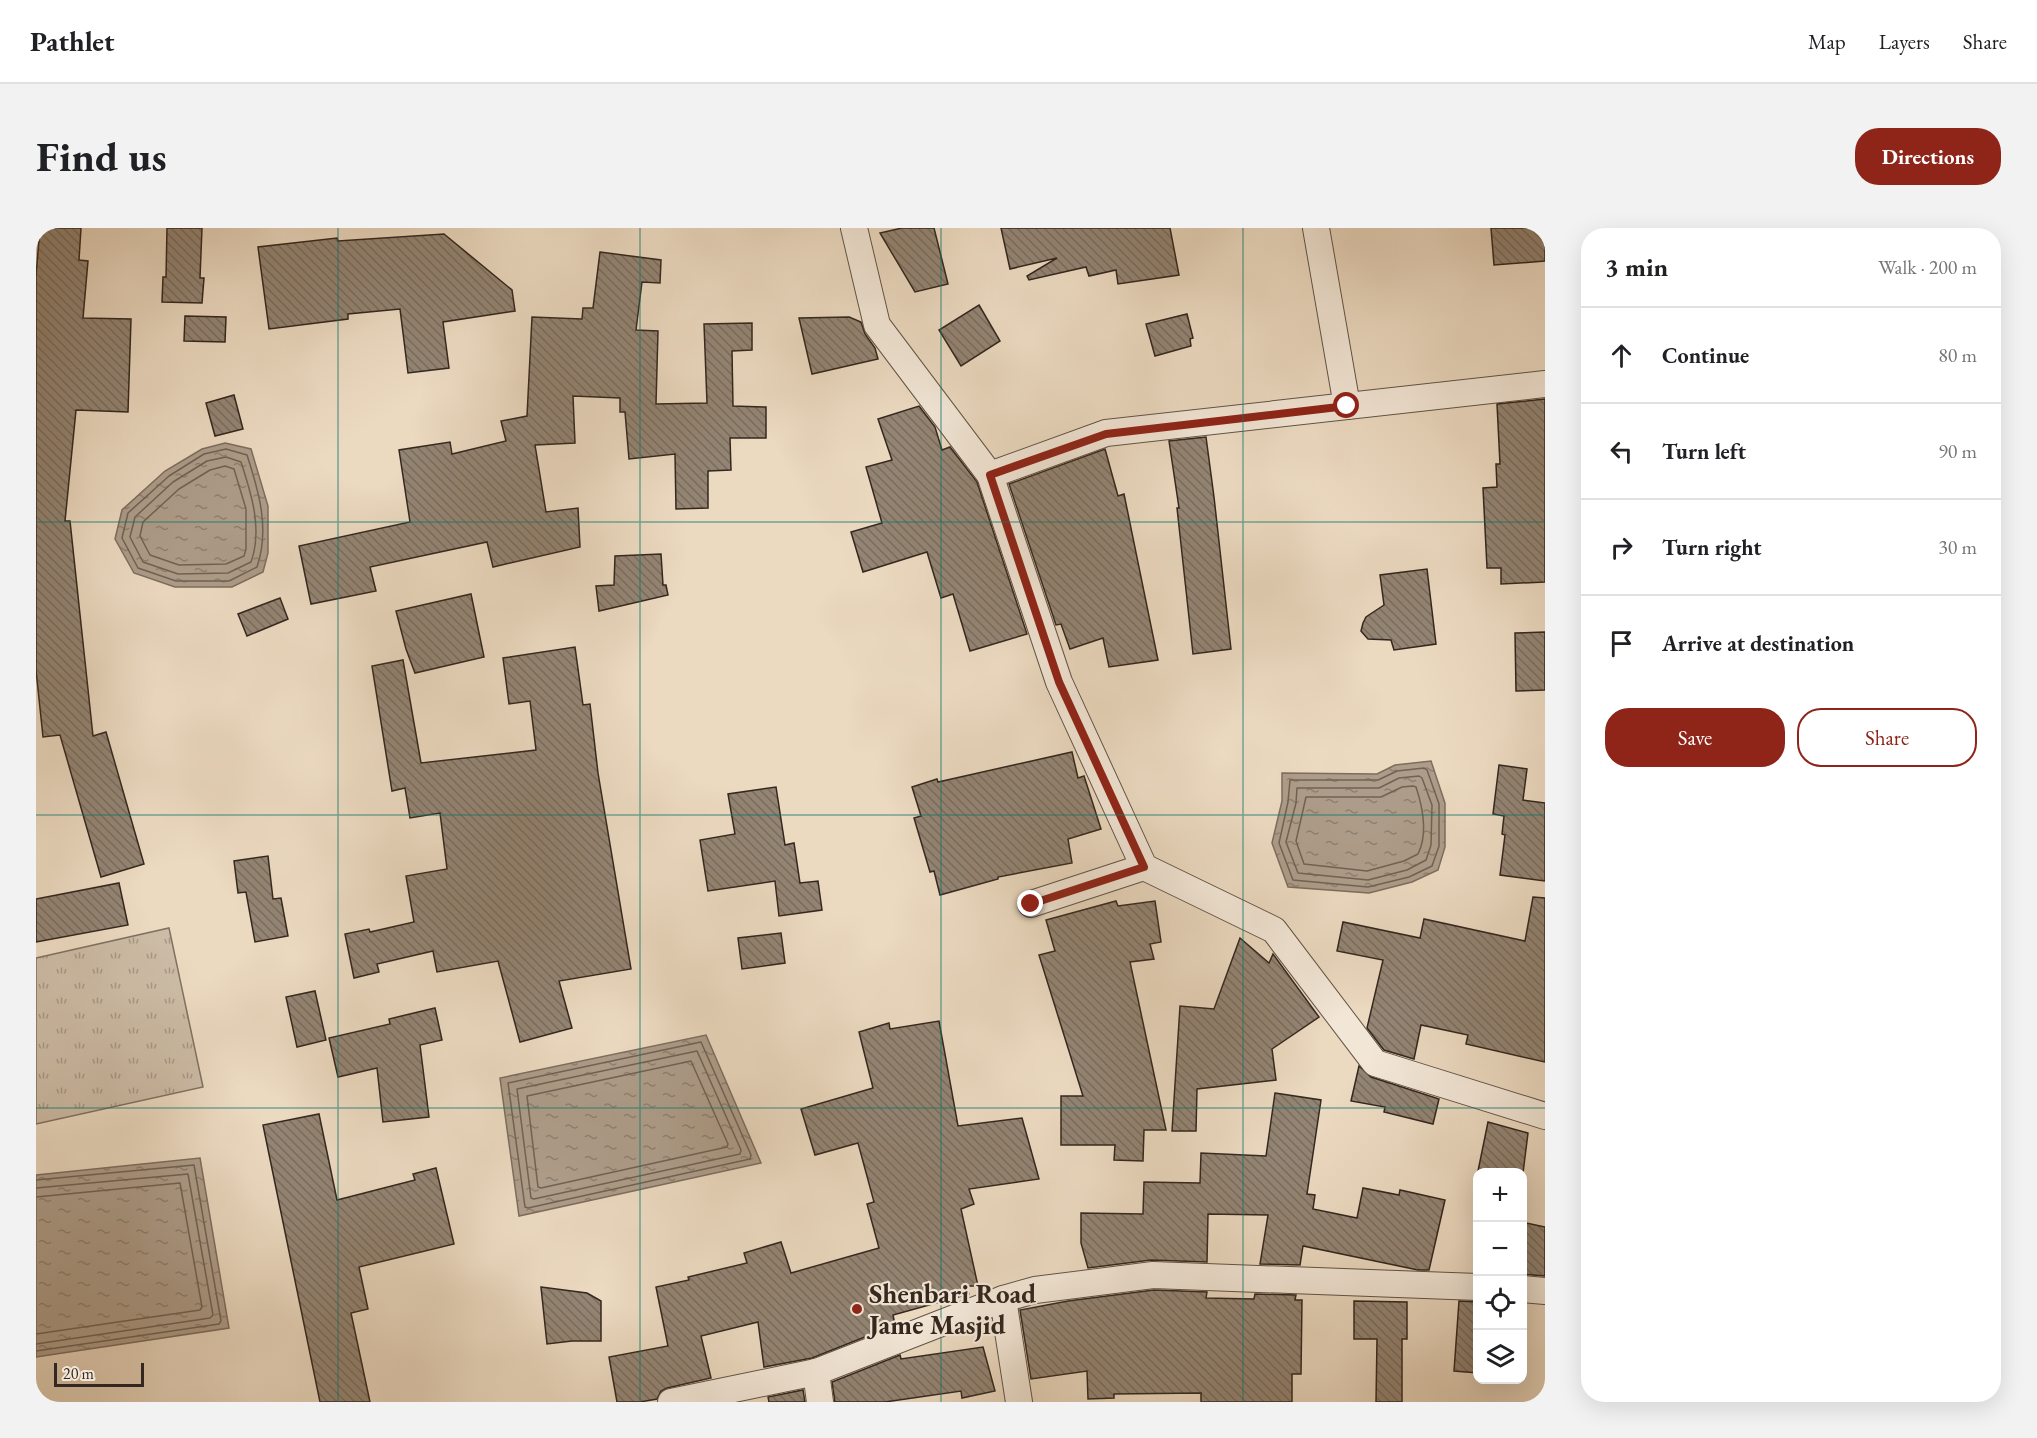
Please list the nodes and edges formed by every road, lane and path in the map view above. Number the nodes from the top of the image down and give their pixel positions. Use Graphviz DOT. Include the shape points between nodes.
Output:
graph roads {
  1 [pos="854,228"];
  2 [pos="1316,228"];
  3 [pos="1545,384"];
  4 [pos="1347,406"];
  5 [pos="990,475"];
  6 [pos="1144,867"];
  7 [pos="1031,904"];
  8 [pos="1545,1116"];
  9 [pos="1473,1287"];
  10 [pos="1527,1289"];
  11 [pos="1545,1291"];
  12 [pos="1003,1299"];
  13 [pos="816,1372"];
  14 [pos="672,1402"];
  15 [pos="820,1402"];
  16 [pos="1019,1402"];
  1 -- 5 [label="street" via="877,325"];
  2 -- 4 [label="street"];
  3 -- 4 [label="street"];
  4 -- 5 [label="street" via="1106,434"];
  5 -- 6 [label="street" via="1059,682"];
  6 -- 7 [label="street"];
  6 -- 8 [label="street" via="1274,930 1374,1063"];
  9 -- 12 [label="street" via="1153,1275 1035,1290"];
  10 -- 11 [label="street"];
  12 -- 13 [label="street"];
  12 -- 16 [label="street"];
  13 -- 14 [label="street"];
  13 -- 15 [label="street"];
}
